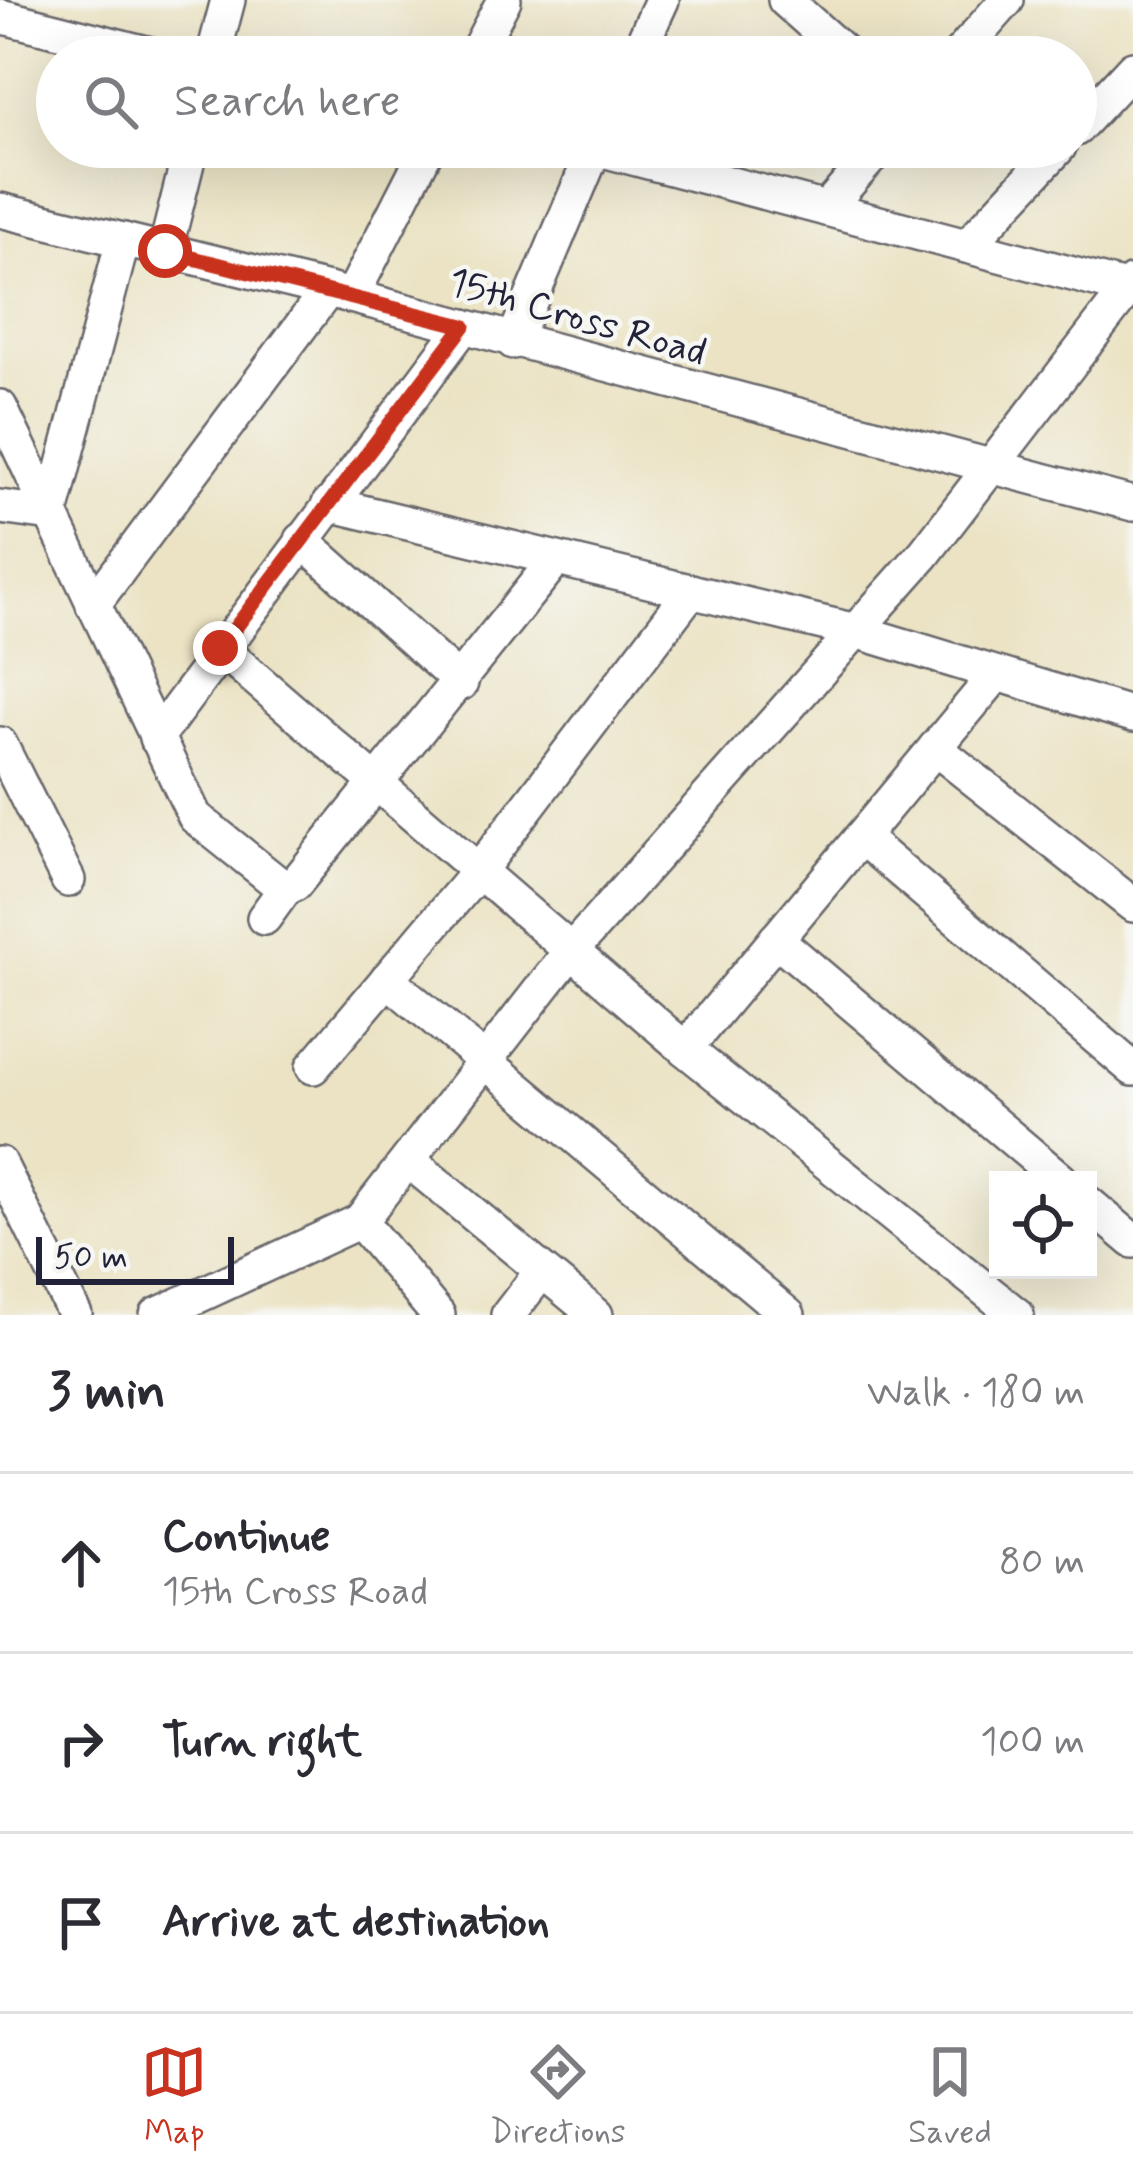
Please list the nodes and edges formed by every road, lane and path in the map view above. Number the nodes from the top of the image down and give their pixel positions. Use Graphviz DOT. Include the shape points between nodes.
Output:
graph roads {
  1 [pos="227,0"];
  2 [pos="504,0"];
  3 [pos="662,0"];
  4 [pos="785,0"];
  5 [pos="993,5"];
  6 [pos="23,13"];
  7 [pos="96,36"];
  8 [pos="219,36"];
  9 [pos="485,36"];
  10 [pos="646,36"];
  11 [pos="825,36"];
  12 [pos="972,36"];
  13 [pos="1133,68"];
  14 [pos="1097,107"];
  15 [pos="186,168"];
  16 [pos="415,168"];
  17 [pos="587,168"];
  18 [pos="671,168"];
  19 [pos="862,168"];
  20 [pos="1039,168"];
  21 [pos="826,209"];
  22 [pos="0,210"];
  23 [pos="123,240"];
  24 [pos="967,246"];
  25 [pos="165,251"];
  26 [pos="1131,287"];
  27 [pos="340,293"];
  28 [pos="464,326"];
  29 [pos="513,342"];
  30 [pos="0,406"];
  31 [pos="996,465"];
  32 [pos="329,504"];
  33 [pos="1133,504"];
  34 [pos="0,507"];
  35 [pos="51,514"];
  36 [pos="302,540"];
  37 [pos="556,559"];
  38 [pos="691,591"];
  39 [pos="93,605"];
  40 [pos="856,631"];
  41 [pos="220,648"];
  42 [pos="995,676"];
  43 [pos="461,683"];
  44 [pos="1133,715"];
  45 [pos="156,738"];
  46 [pos="0,744"];
  47 [pos="935,748"];
  48 [pos="375,783"];
  49 [pos="861,836"];
  50 [pos="478,872"];
  51 [pos="68,880"];
  52 [pos="285,889"];
  53 [pos="1133,905"];
  54 [pos="264,917"];
  55 [pos="776,939"];
  56 [pos="570,952"];
  57 [pos="387,980"];
  58 [pos="685,1049"];
  59 [pos="486,1060"];
  60 [pos="314,1067"];
  61 [pos="1133,1069"];
  62 [pos="408,1160"];
  63 [pos="0,1164"];
  64 [pos="1050,1171"];
  65 [pos="1097,1211"];
  66 [pos="360,1221"];
  67 [pos="1133,1241"];
  68 [pos="542,1270"];
  69 [pos="220,1303"];
  70 [pos="1015,1314"];
  71 [pos="75,1315"];
  72 [pos="157,1315"];
  73 [pos="438,1315"];
  74 [pos="508,1315"];
  75 [pos="596,1315"];
  76 [pos="788,1315"];
  1 -- 8 [label="street"];
  2 -- 9 [label="street"];
  3 -- 10 [label="street"];
  4 -- 11 [label="street"];
  5 -- 12 [label="street"];
  6 -- 7 [label="street"];
  13 -- 14 [label="street"];
  15 -- 25 [label="street"];
  16 -- 27 [label="street"];
  17 -- 29 [label="street"];
  18 -- 21 [label="street"];
  19 -- 21 [label="street"];
  20 -- 24 [label="street"];
  21 -- 24 [label="street"];
  22 -- 23 [label="street, 15th Cross Road"];
  23 -- 25 [label="street, 15th Cross Road"];
  23 -- 35 [label="street"];
  24 -- 26 [label="street"];
  25 -- 27 [label="street, 15th Cross Road"];
  26 -- 31 [label="street"];
  27 -- 28 [label="street, 15th Cross Road"];
  27 -- 39 [label="street"];
  28 -- 29 [label="street, 15th Cross Road"];
  28 -- 32 [label="street"];
  29 -- 31 [label="street, 15th Cross Road"];
  30 -- 35 [label="street"];
  31 -- 33 [label="street, 15th Cross Road"];
  31 -- 40 [label="street"];
  32 -- 36 [label="street"];
  32 -- 37 [label="street"];
  34 -- 35 [label="street"];
  35 -- 39 [label="street"];
  36 -- 41 [label="street"];
  36 -- 43 [label="street"];
  37 -- 38 [label="street"];
  37 -- 43 [label="street"];
  38 -- 40 [label="street"];
  38 -- 50 [label="street"];
  39 -- 45 [label="street"];
  40 -- 42 [label="street"];
  40 -- 56 [label="street"];
  41 -- 45 [label="street"];
  41 -- 48 [label="street"];
  42 -- 44 [label="street"];
  42 -- 47 [label="street"];
  43 -- 48 [label="street"];
  45 -- 52 [label="street" via="196,817"];
  46 -- 51 [label="street"];
  47 -- 49 [label="street"];
  47 -- 53 [label="street"];
  48 -- 50 [label="street"];
  48 -- 52 [label="street"];
  49 -- 55 [label="street"];
  49 -- 61 [label="street"];
  50 -- 56 [label="street"];
  50 -- 57 [label="street"];
  52 -- 54 [label="street"];
  55 -- 58 [label="street"];
  55 -- 64 [label="street"];
  56 -- 58 [label="street"];
  56 -- 59 [label="street"];
  57 -- 59 [label="street"];
  57 -- 60 [label="street"];
  58 -- 70 [label="street"];
  59 -- 62 [label="street"];
  59 -- 76 [label="street"];
  62 -- 66 [label="street"];
  62 -- 68 [label="street"];
  63 -- 71 [label="street"];
  65 -- 67 [label="street"];
  66 -- 69 [label="street"];
  66 -- 73 [label="street"];
  68 -- 74 [label="street"];
  68 -- 75 [label="street"];
  69 -- 72 [label="street"];
}
